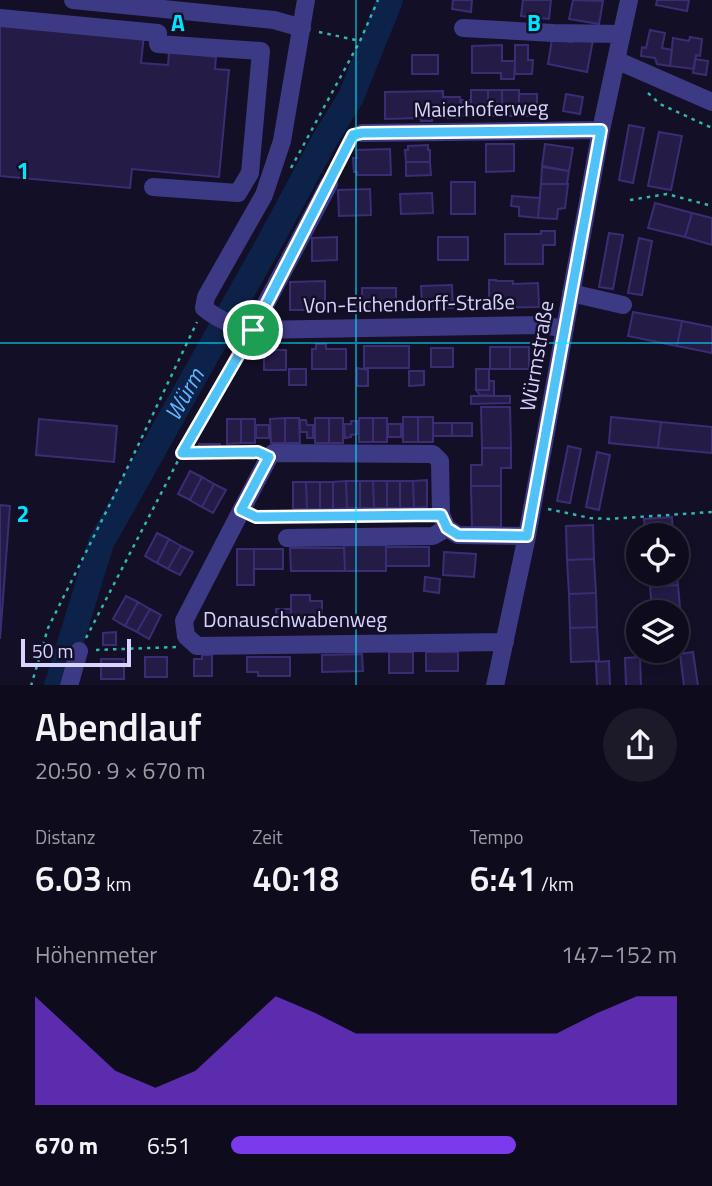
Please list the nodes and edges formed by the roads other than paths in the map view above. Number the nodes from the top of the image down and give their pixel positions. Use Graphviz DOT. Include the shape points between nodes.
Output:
graph roads {
  1 [pos="73,0"];
  2 [pos="306,0"];
  3 [pos="629,0"];
  4 [pos="169,7"];
  5 [pos="0,18"];
  6 [pos="302,28"];
  7 [pos="463,28"];
  8 [pos="158,33"];
  9 [pos="621,34"];
  10 [pos="615,60"];
  11 [pos="712,102"];
  12 [pos="601,130"];
  13 [pos="362,133"];
  14 [pos="329,184"];
  15 [pos="153,187"];
  16 [pos="571,293"];
  17 [pos="623,305"];
  18 [pos="245,328"];
  19 [pos="565,329"];
  20 [pos="444,522"];
  21 [pos="527,536"];
  22 [pos="287,538"];
  23 [pos="505,642"];
  24 [pos="79,650"];
  25 [pos="69,685"];
  26 [pos="495,685"];
  1 -- 4 [label="street"];
  2 -- 6 [label="street"];
  3 -- 9 [label="street, Würmstraße"];
  4 -- 6 [label="street" via="274,20"];
  4 -- 8 [label="street"];
  5 -- 8 [label="street"];
  6 -- 18 [label="street, Von-Eichendorff-Straße" via="282,141 264,195 206,297 204,308 214,317"];
  7 -- 9 [label="street"];
  8 -- 15 [label="street" via="158,44 261,51 250,173 238,192"];
  9 -- 10 [label="street, Würmstraße"];
  10 -- 11 [label="street"];
  10 -- 12 [label="street, Würmstraße"];
  12 -- 13 [label="street, Maierhoferweg"];
  12 -- 16 [label="street, Würmstraße"];
  14 -- 18 [label="street, Von-Eichendorff-Straße"];
  16 -- 17 [label="street"];
  16 -- 19 [label="street, Würmstraße"];
  18 -- 19 [label="street, Von-Eichendorff-Straße" via="543,325"];
  19 -- 21 [label="street, Würmstraße"];
  20 -- 21 [label="street" via="458,535"];
  20 -- 22 [label="street" via="433,536"];
  20 -- 23 [label="street, Donauschwabenweg" via="440,461 433,454 273,453 184,621 186,636 197,646"];
  21 -- 23 [label="street, Würmstraße"];
  23 -- 26 [label="street, Würmstraße"];
  24 -- 25 [label="street"];
}
